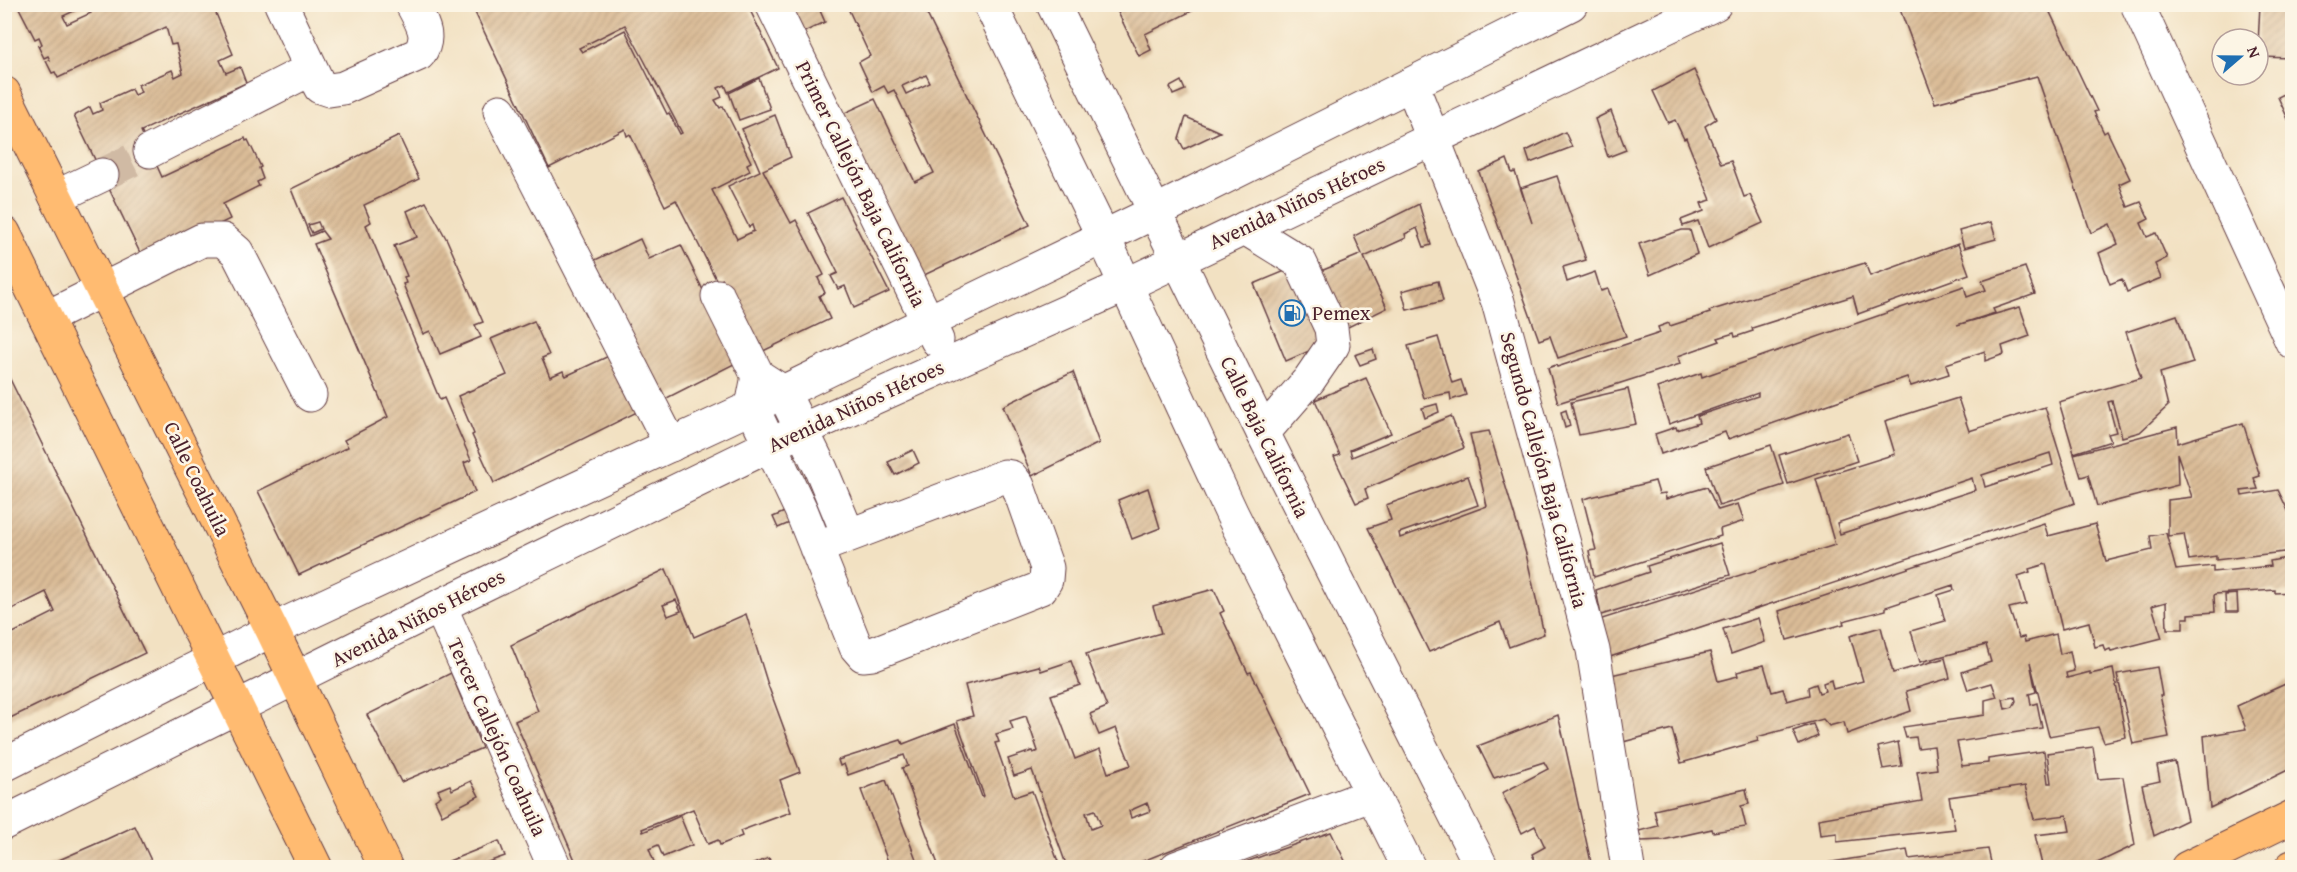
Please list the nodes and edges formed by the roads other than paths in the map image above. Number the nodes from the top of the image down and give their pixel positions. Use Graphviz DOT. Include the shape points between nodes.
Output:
graph roads {
  1 [pos="281,4"];
  2 [pos="412,4"];
  3 [pos="772,4"];
  4 [pos="990,4"];
  5 [pos="1053,4"];
  6 [pos="1571,4"];
  7 [pos="2137,4"];
  8 [pos="1710,6"];
  9 [pos="310,69"];
  10 [pos="1412,85"];
  11 [pos="4,93"];
  12 [pos="500,111"];
  13 [pos="1434,138"];
  14 [pos="150,152"];
  15 [pos="102,175"];
  16 [pos="56,197"];
  17 [pos="1155,212"];
  18 [pos="1245,228"];
  19 [pos="4,233"];
  20 [pos="1103,236"];
  21 [pos="1178,260"];
  22 [pos="1126,285"];
  23 [pos="104,290"];
  24 [pos="718,296"];
  25 [pos="46,318"];
  26 [pos="928,321"];
  27 [pos="2292,342"];
  28 [pos="949,364"];
  29 [pos="764,392"];
  30 [pos="310,395"];
  31 [pos="802,430"];
  32 [pos="1263,433"];
  33 [pos="671,445"];
  34 [pos="771,445"];
  35 [pos="848,534"];
  36 [pos="816,548"];
  37 [pos="440,606"];
  38 [pos="272,630"];
  39 [pos="213,659"];
  40 [pos="296,680"];
  41 [pos="237,708"];
  42 [pos="4,765"];
  43 [pos="1373,794"];
  44 [pos="2292,817"];
  45 [pos="4,823"];
  46 [pos="316,867"];
  47 [pos="386,867"];
  48 [pos="555,867"];
  49 [pos="1176,867"];
  50 [pos="1409,867"];
  51 [pos="1482,867"];
  52 [pos="1628,867"];
  53 [pos="2187,867"];
  1 -- 9 [label="street"];
  2 -- 9 [label="street" via="425,31 426,45 419,54 343,88 329,90 320,87"];
  3 -- 26 [label="street, Primer Callejón Baja California"];
  4 -- 20 [label="street"];
  5 -- 17 [label="street, Calle Baja California"];
  6 -- 10 [label="street, Avenida Niños Héroes"];
  7 -- 27 [label="street"];
  8 -- 13 [label="street, Avenida Niños Héroes"];
  9 -- 14 [label="street"];
  10 -- 13 [label="street, Segundo Callejón Baja California"];
  10 -- 17 [label="street, Avenida Niños Héroes"];
  11 -- 16 [label="main road, Calle Coahuila"];
  12 -- 33 [label="street"];
  13 -- 18 [label="street, Avenida Niños Héroes"];
  13 -- 52 [label="street, Segundo Callejón Baja California" via="1498,303 1593,650"];
  15 -- 16 [label="street"];
  16 -- 23 [label="main road, Calle Coahuila"];
  17 -- 20 [label="street, Avenida Niños Héroes"];
  17 -- 21 [label="street, Calle Baja California"];
  18 -- 21 [label="street, Avenida Niños Héroes"];
  18 -- 32 [label="street" via="1300,262 1331,328 1334,345 1310,380"];
  19 -- 25 [label="main road"];
  20 -- 22 [label="street"];
  20 -- 26 [label="street, Avenida Niños Héroes"];
  21 -- 22 [label="street, Avenida Niños Héroes"];
  21 -- 32 [label="street, Calle Baja California"];
  22 -- 28 [label="street, Avenida Niños Héroes"];
  22 -- 43 [label="street" via="1232,514"];
  23 -- 25 [label="street"];
  23 -- 30 [label="street" via="202,240 223,240 237,252"];
  23 -- 38 [label="main road, Calle Coahuila"];
  24 -- 29 [label="street"];
  25 -- 39 [label="main road"];
  26 -- 28 [label="street, Primer Callejón Baja California"];
  26 -- 29 [label="street, Avenida Niños Héroes"];
  28 -- 31 [label="street, Avenida Niños Héroes"];
  29 -- 31 [label="street"];
  29 -- 33 [label="street, Avenida Niños Héroes"];
  29 -- 34 [label="street"];
  31 -- 34 [label="street, Avenida Niños Héroes"];
  31 -- 35 [label="street"];
  32 -- 51 [label="street, Calle Baja California"];
  33 -- 38 [label="street, Avenida Niños Héroes"];
  34 -- 36 [label="street"];
  34 -- 37 [label="street, Avenida Niños Héroes"];
  35 -- 36 [label="street"];
  35 -- 36 [label="street" via="1011,477 1018,486 1047,568 1046,580 1041,588 863,655 856,647"];
  37 -- 40 [label="street, Avenida Niños Héroes"];
  37 -- 48 [label="street, Tercer Callejón Coahuila"];
  38 -- 39 [label="street, Avenida Niños Héroes"];
  38 -- 40 [label="main road, Calle Coahuila"];
  39 -- 41 [label="main road"];
  39 -- 42 [label="street, Avenida Niños Héroes"];
  40 -- 41 [label="street, Avenida Niños Héroes"];
  40 -- 47 [label="main road, Calle Coahuila"];
  41 -- 45 [label="street, Avenida Niños Héroes"];
  41 -- 46 [label="main road"];
  43 -- 49 [label="street"];
  43 -- 50 [label="street"];
  44 -- 53 [label="main road"];
}
